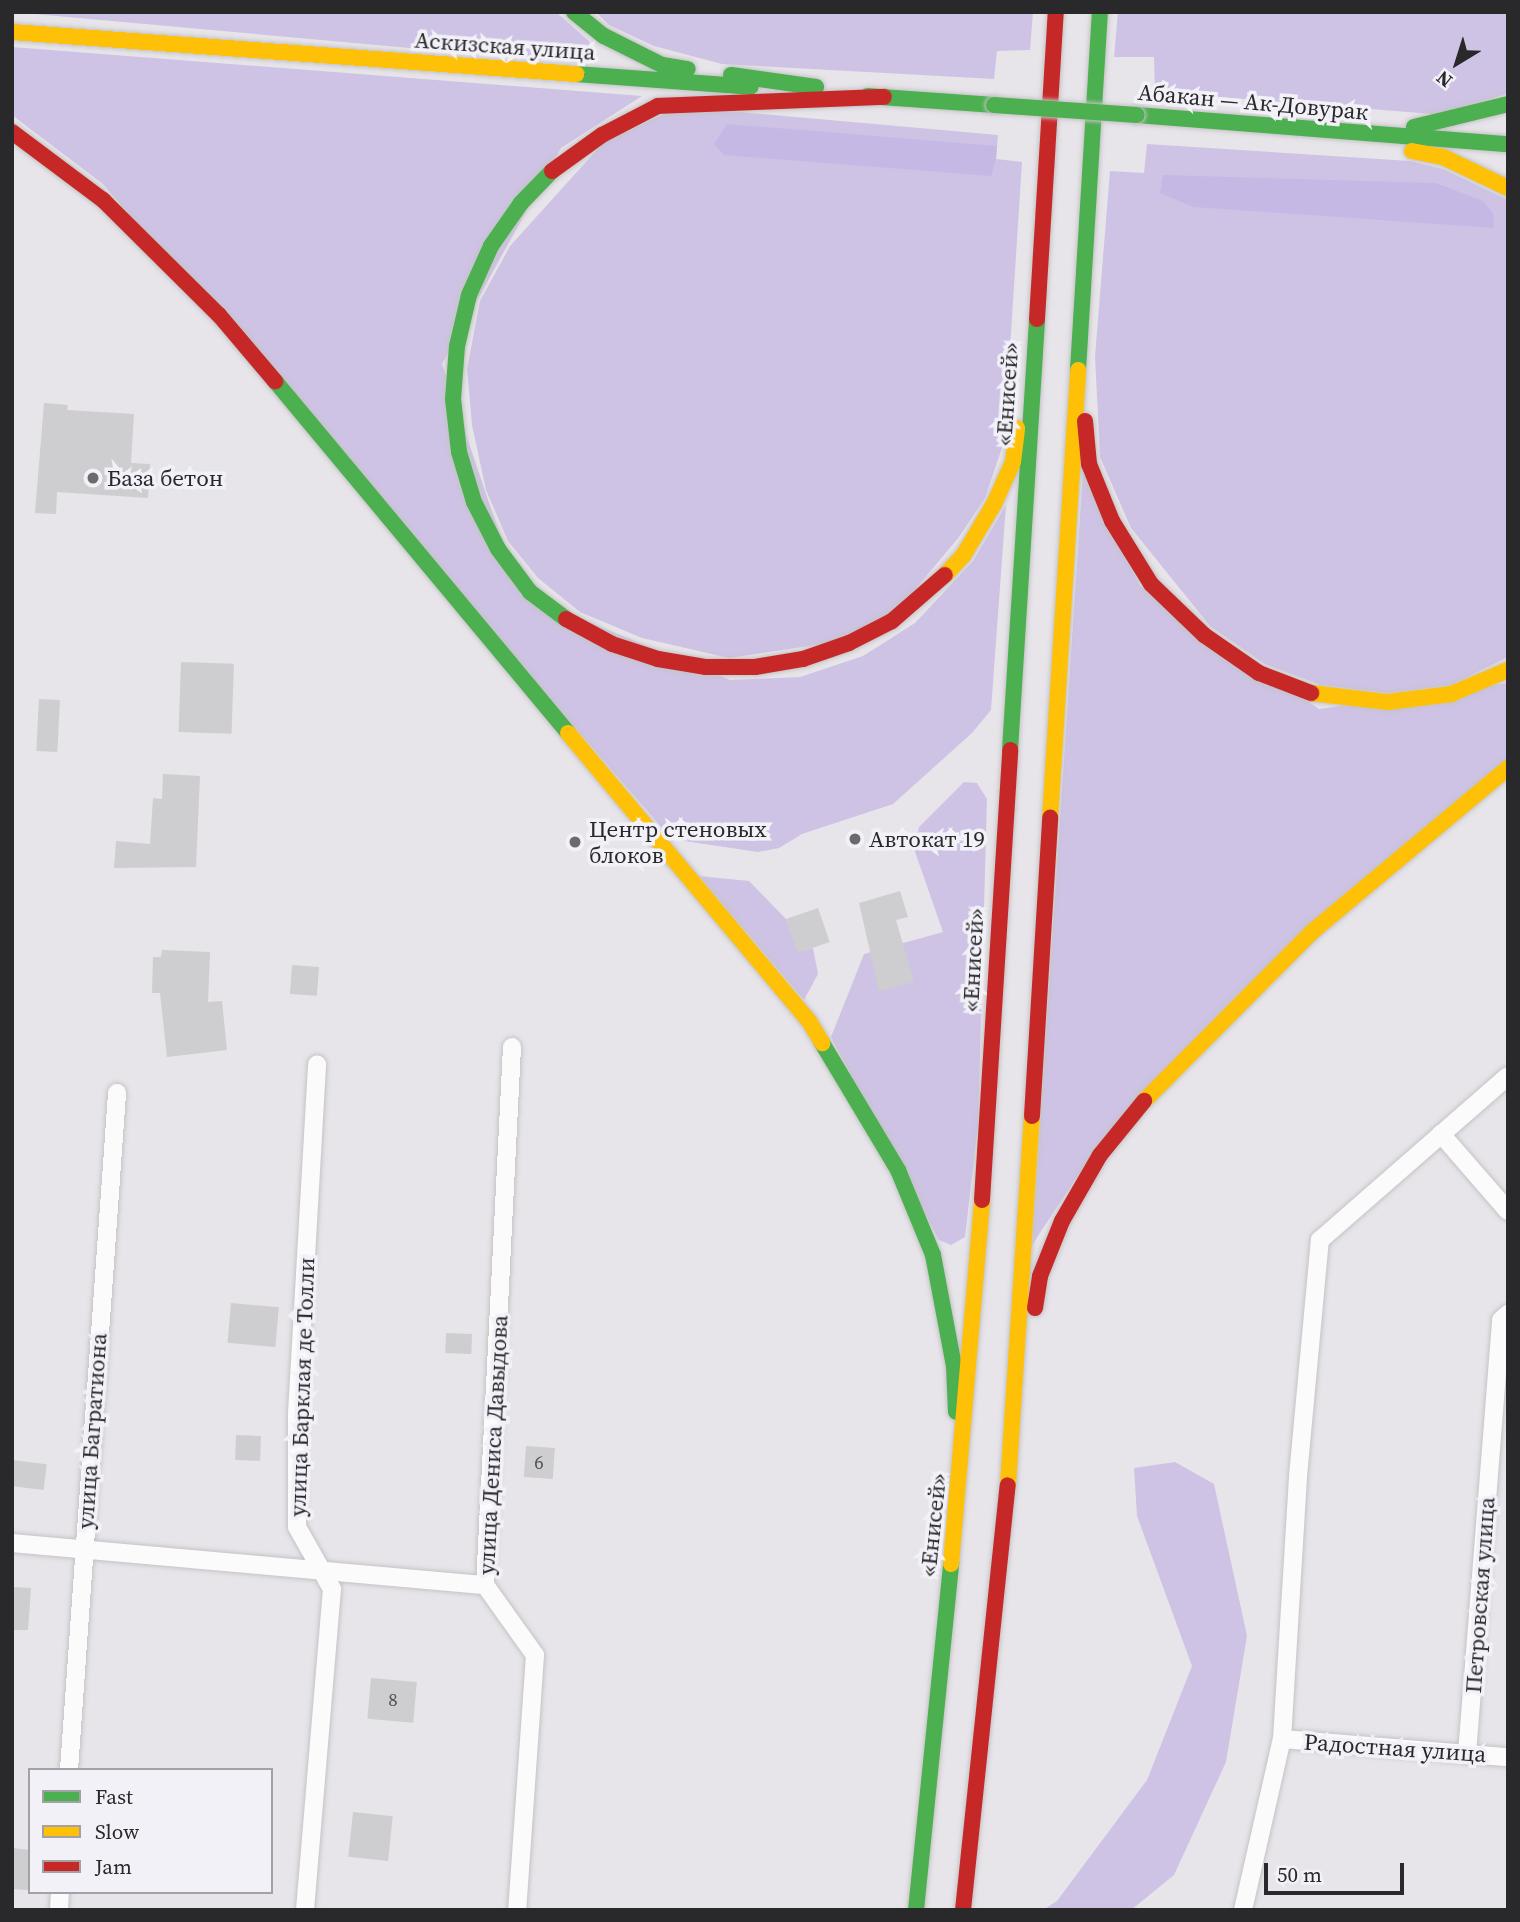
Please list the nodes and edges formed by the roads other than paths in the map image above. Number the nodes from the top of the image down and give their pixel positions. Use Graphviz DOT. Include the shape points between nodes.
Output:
graph roads {
  1 [pos="574,12"];
  2 [pos="1056,12"];
  3 [pos="1100,12"];
  4 [pos="12,32"];
  5 [pos="884,97"];
  6 [pos="1508,104"];
  7 [pos="995,105"];
  8 [pos="1285,129"];
  9 [pos="12,132"];
  10 [pos="1508,144"];
  11 [pos="1508,188"];
  12 [pos="1038,276"];
  13 [pos="1078,356"];
  14 [pos="1508,670"];
  15 [pos="1508,768"];
  16 [pos="512,1047"];
  17 [pos="317,1065"];
  18 [pos="1508,1076"];
  19 [pos="117,1093"];
  20 [pos="1441,1134"];
  21 [pos="1508,1211"];
  22 [pos="1508,1314"];
  23 [pos="1010,1468"];
  24 [pos="960,1487"];
  25 [pos="12,1543"];
  26 [pos="84,1549"];
  27 [pos="321,1568"];
  28 [pos="485,1584"];
  29 [pos="1282,1739"];
  30 [pos="1467,1754"];
  31 [pos="1508,1757"];
  32 [pos="69,1768"];
  33 [pos="305,1910"];
  34 [pos="517,1910"];
  35 [pos="916,1910"];
  36 [pos="963,1910"];
  37 [pos="1243,1910"];
  1 -- 5 [label="main road" via="604,36 662,65"];
  2 -- 12 [label="main road, «Енисей»"];
  3 -- 13 [label="main road"];
  4 -- 5 [label="main road, Аскизская улица"];
  5 -- 7 [label="main road, Аскизская улица"];
  5 -- 12 [label="main road" via="658,106 558,165 521,203 491,246 469,295 457,346 453,399 459,452 474,502 498,550 530,592 569,621 612,644 658,659 706,667 755,667 803,659 892,621 930,591 964,555 1013,462"];
  6 -- 8 [label="main road" via="1430,126"];
  7 -- 8 [label="main road, Абакан — Ак-Довурак, bridge"];
  8 -- 10 [label="main road, Абакан — Ак-Довурак"];
  8 -- 11 [label="main road" via="1443,156"];
  9 -- 24 [label="main road" via="103,200 219,316 809,1021 898,1170 933,1255 954,1366"];
  12 -- 24 [label="main road, «Енисей»" via="974,1333"];
  13 -- 14 [label="main road" via="1089,464 1112,521 1151,584 1204,635 1259,673 1322,698 1388,702 1451,694"];
  13 -- 23 [label="main road"];
  15 -- 23 [label="main road" via="1313,931 1150,1093 1100,1155 1062,1221 1040,1276"];
  16 -- 28 [label="street, улица Дениса Давыдова"];
  17 -- 27 [label="street, улица Барклая де Толли" via="297,1413 297,1527"];
  18 -- 20 [label="street"];
  19 -- 26 [label="street, улица Багратиона"];
  20 -- 21 [label="street"];
  20 -- 29 [label="street" via="1320,1240 1298,1476"];
  22 -- 30 [label="street, Петровская улица" via="1501,1320"];
  23 -- 36 [label="main road"];
  24 -- 35 [label="main road, «Енисей»"];
  25 -- 26 [label="street"];
  26 -- 27 [label="street"];
  26 -- 32 [label="street, улица Багратиона"];
  27 -- 28 [label="street"];
  27 -- 33 [label="street, улица Барклая де Толли" via="332,1589"];
  28 -- 34 [label="street, улица Дениса Давыдова" via="536,1656"];
  29 -- 30 [label="street, Радостная улица"];
  29 -- 37 [label="street"];
  30 -- 31 [label="street, Радостная улица"];
}
